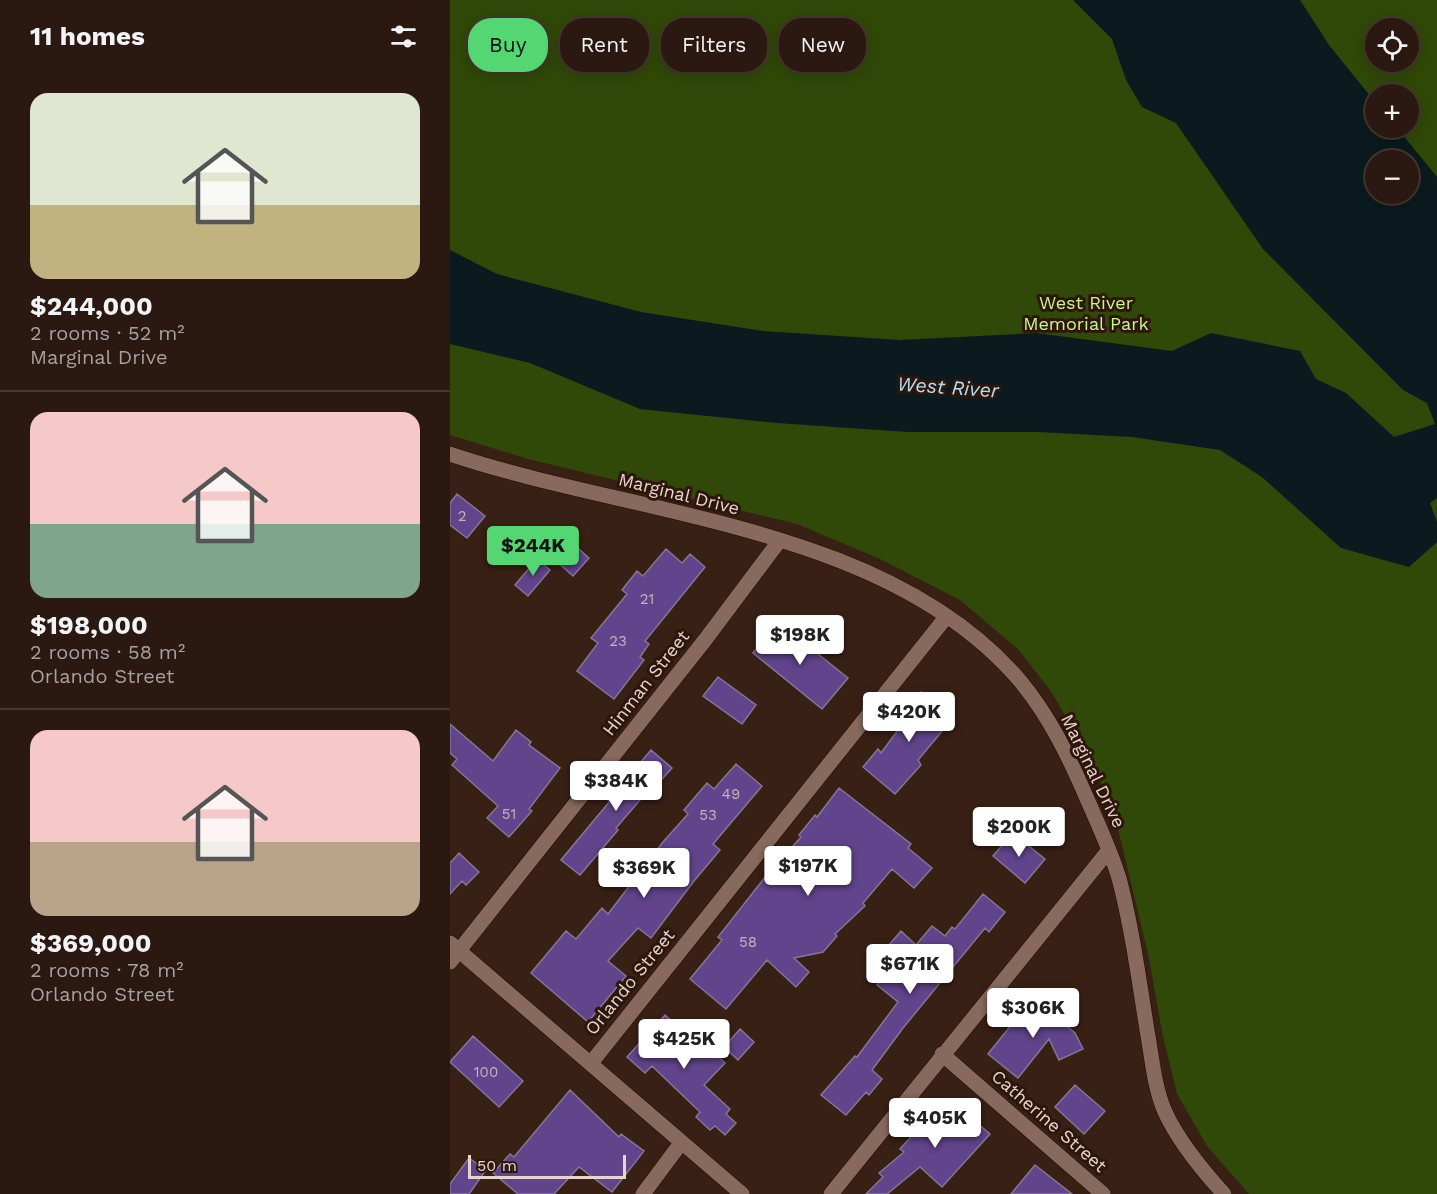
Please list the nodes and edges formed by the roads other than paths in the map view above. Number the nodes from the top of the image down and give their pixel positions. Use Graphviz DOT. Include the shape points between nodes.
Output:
graph roads {
  1 [pos="450,454"];
  2 [pos="780,540"];
  3 [pos="947,616"];
  4 [pos="1109,850"];
  5 [pos="453,952"];
  6 [pos="942,1054"];
  7 [pos="591,1064"];
  8 [pos="681,1143"];
  9 [pos="643,1194"];
  10 [pos="742,1194"];
  11 [pos="831,1194"];
  12 [pos="1103,1194"];
  13 [pos="1224,1194"];
  1 -- 2 [label="street, Marginal Drive"];
  2 -- 3 [label="street, Marginal Drive" via="860,568"];
  2 -- 5 [label="street, Hinman Street" via="705,640"];
  3 -- 4 [label="street, Marginal Drive" via="1021,682 1054,730"];
  3 -- 7 [label="street, Orlando Street"];
  4 -- 6 [label="street"];
  4 -- 13 [label="street, Marginal Drive" via="1131,933 1155,1074 1165,1110 1185,1146"];
  5 -- 7 [label="street"];
  6 -- 11 [label="street"];
  6 -- 12 [label="street, Catherine Street"];
  7 -- 8 [label="street"];
  8 -- 9 [label="street"];
  8 -- 10 [label="street"];
}
